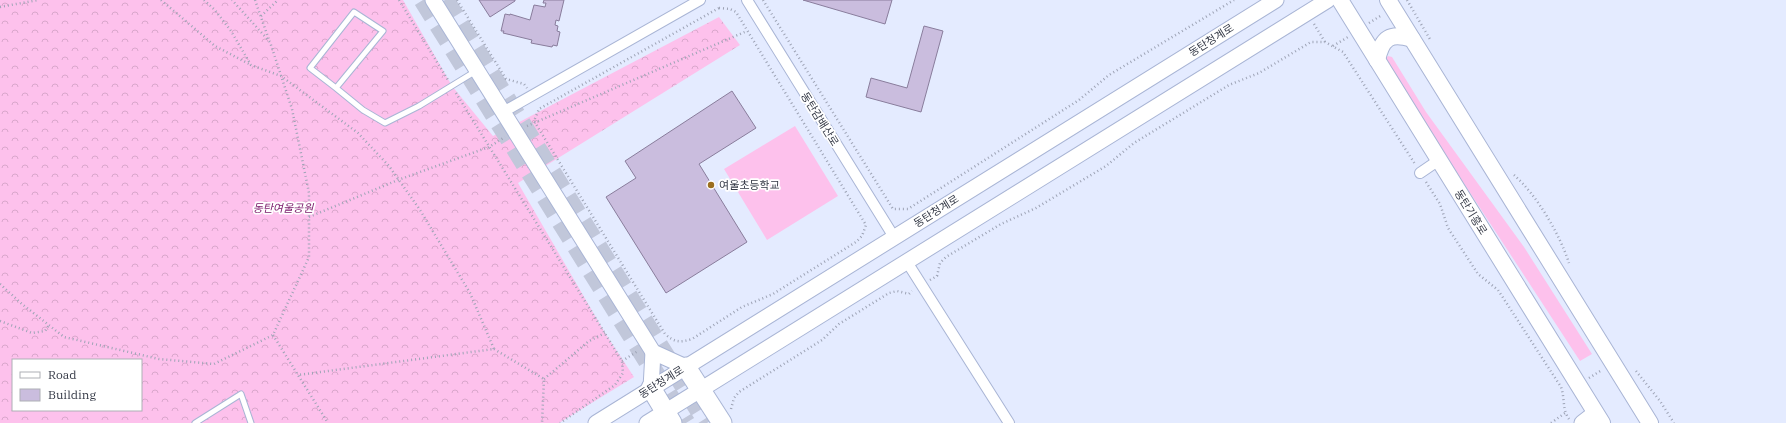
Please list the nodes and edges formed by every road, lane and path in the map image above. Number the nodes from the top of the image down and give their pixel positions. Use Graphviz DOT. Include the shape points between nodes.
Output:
graph roads {
  1 [pos="38,0"];
  2 [pos="161,0"];
  3 [pos="204,0"];
  4 [pos="232,0"];
  5 [pos="255,0"];
  6 [pos="278,0"];
  7 [pos="398,0"];
  8 [pos="433,0"];
  9 [pos="457,0"];
  10 [pos="700,0"];
  11 [pos="747,0"];
  12 [pos="763,0"];
  13 [pos="1234,0"];
  14 [pos="1276,0"];
  15 [pos="1328,0"];
  16 [pos="1340,0"];
  17 [pos="1388,0"];
  18 [pos="0,7"];
  19 [pos="261,16"];
  20 [pos="1412,39"];
  21 [pos="270,42"];
  22 [pos="1377,60"];
  23 [pos="251,66"];
  24 [pos="477,71"];
  25 [pos="281,76"];
  26 [pos="524,84"];
  27 [pos="452,86"];
  28 [pos="336,88"];
  29 [pos="539,109"];
  30 [pos="503,112"];
  31 [pos="1439,160"];
  32 [pos="1420,173"];
  33 [pos="894,237"];
  34 [pos="907,262"];
  35 [pos="937,276"];
  36 [pos="0,284"];
  37 [pos="909,294"];
  38 [pos="0,321"];
  39 [pos="48,325"];
  40 [pos="605,333"];
  41 [pos="273,335"];
  42 [pos="494,350"];
  43 [pos="653,352"];
  44 [pos="1613,363"];
  45 [pos="686,367"];
  46 [pos="298,375"];
  47 [pos="544,379"];
  48 [pos="1578,385"];
  49 [pos="1561,387"];
  50 [pos="651,388"];
  51 [pos="700,390"];
  52 [pos="669,417"];
  53 [pos="726,417"];
  54 [pos="1599,418"];
  55 [pos="195,423"];
  56 [pos="251,423"];
  57 [pos="328,423"];
  58 [pos="542,423"];
  59 [pos="560,423"];
  60 [pos="596,423"];
  61 [pos="647,423"];
  62 [pos="1009,423"];
  63 [pos="1551,423"];
  64 [pos="1582,423"];
  65 [pos="1650,423"];
  1 -- 18 [label="path"];
  2 -- 23 [label="path" via="215,46"];
  3 -- 23 [label="path" via="231,31"];
  4 -- 21 [label="path"];
  5 -- 19 [label="path"];
  6 -- 19 [label="path"];
  7 -- 27 [label="path"];
  8 -- 24 [label="street"];
  9 -- 26 [label="path" via="506,79"];
  10 -- 30 [label="street"];
  11 -- 33 [label="street, 동탄감배산로"];
  12 -- 13 [label="path" via="893,209 898,210 908,209 1080,100 1109,75"];
  14 -- 33 [label="street, 동탄청계로"];
  15 -- 34 [label="street"];
  16 -- 22 [label="main road, 동탄기흥로"];
  17 -- 20 [label="main road"];
  19 -- 21 [label="path"];
  20 -- 22 [label="main road" via="1399,35 1388,38 1380,46"];
  20 -- 44 [label="main road"];
  21 -- 25 [label="path"];
  22 -- 31 [label="main road, 동탄기흥로"];
  23 -- 25 [label="path"];
  24 -- 27 [label="lane"];
  24 -- 30 [label="street"];
  25 -- 41 [label="path" via="292,109 309,193 309,257"];
  25 -- 42 [label="path" via="358,133 388,166 420,210 470,293"];
  27 -- 28 [label="lane" via="385,123 363,110"];
  27 -- 40 [label="path"];
  28 -- 28 [label="lane" via="383,31 354,12 310,68"];
  29 -- 29 [label="path" via="718,8 730,9 736,12 866,225 865,230 860,239 773,294 742,307 692,339 682,342 673,340 665,334 534,123"];
  30 -- 43 [label="street"];
  31 -- 32 [label="street"];
  31 -- 48 [label="main road, 동탄기흥로"];
  32 -- 35 [label="path" via="1343,52 1325,42 1311,42 1260,73 1229,85 1134,143 1106,166 946,257 940,263"];
  32 -- 49 [label="path" via="1440,204 1448,228 1478,274 1498,290"];
  33 -- 45 [label="street, 동탄청계로"];
  34 -- 51 [label="street"];
  34 -- 62 [label="street"];
  36 -- 39 [label="path"];
  37 -- 53 [label="path" via="897,291 889,293 839,324 822,340 739,392"];
  38 -- 39 [label="path" via="32,333 45,331"];
  39 -- 41 [label="path" via="64,337 159,359 214,364"];
  40 -- 47 [label="path" via="589,341"];
  40 -- 59 [label="path" via="622,360 624,369 620,380 603,395"];
  41 -- 46 [label="path"];
  42 -- 46 [label="path"];
  42 -- 47 [label="path"];
  43 -- 45 [label="street"];
  43 -- 50 [label="street"];
  44 -- 48 [label="path"];
  44 -- 65 [label="main road"];
  45 -- 50 [label="street, 동탄청계로"];
  45 -- 51 [label="highway"];
  46 -- 57 [label="path"];
  47 -- 58 [label="path"];
  48 -- 49 [label="path"];
  48 -- 54 [label="main road, 동탄기흥로"];
  49 -- 63 [label="path" via="1565,413"];
  50 -- 52 [label="highway"];
  50 -- 60 [label="street, 동탄청계로"];
  51 -- 52 [label="street"];
  51 -- 53 [label="highway"];
  52 -- 61 [label="street"];
  54 -- 64 [label="street"];
  55 -- 56 [label="lane" via="241,394"];
}
